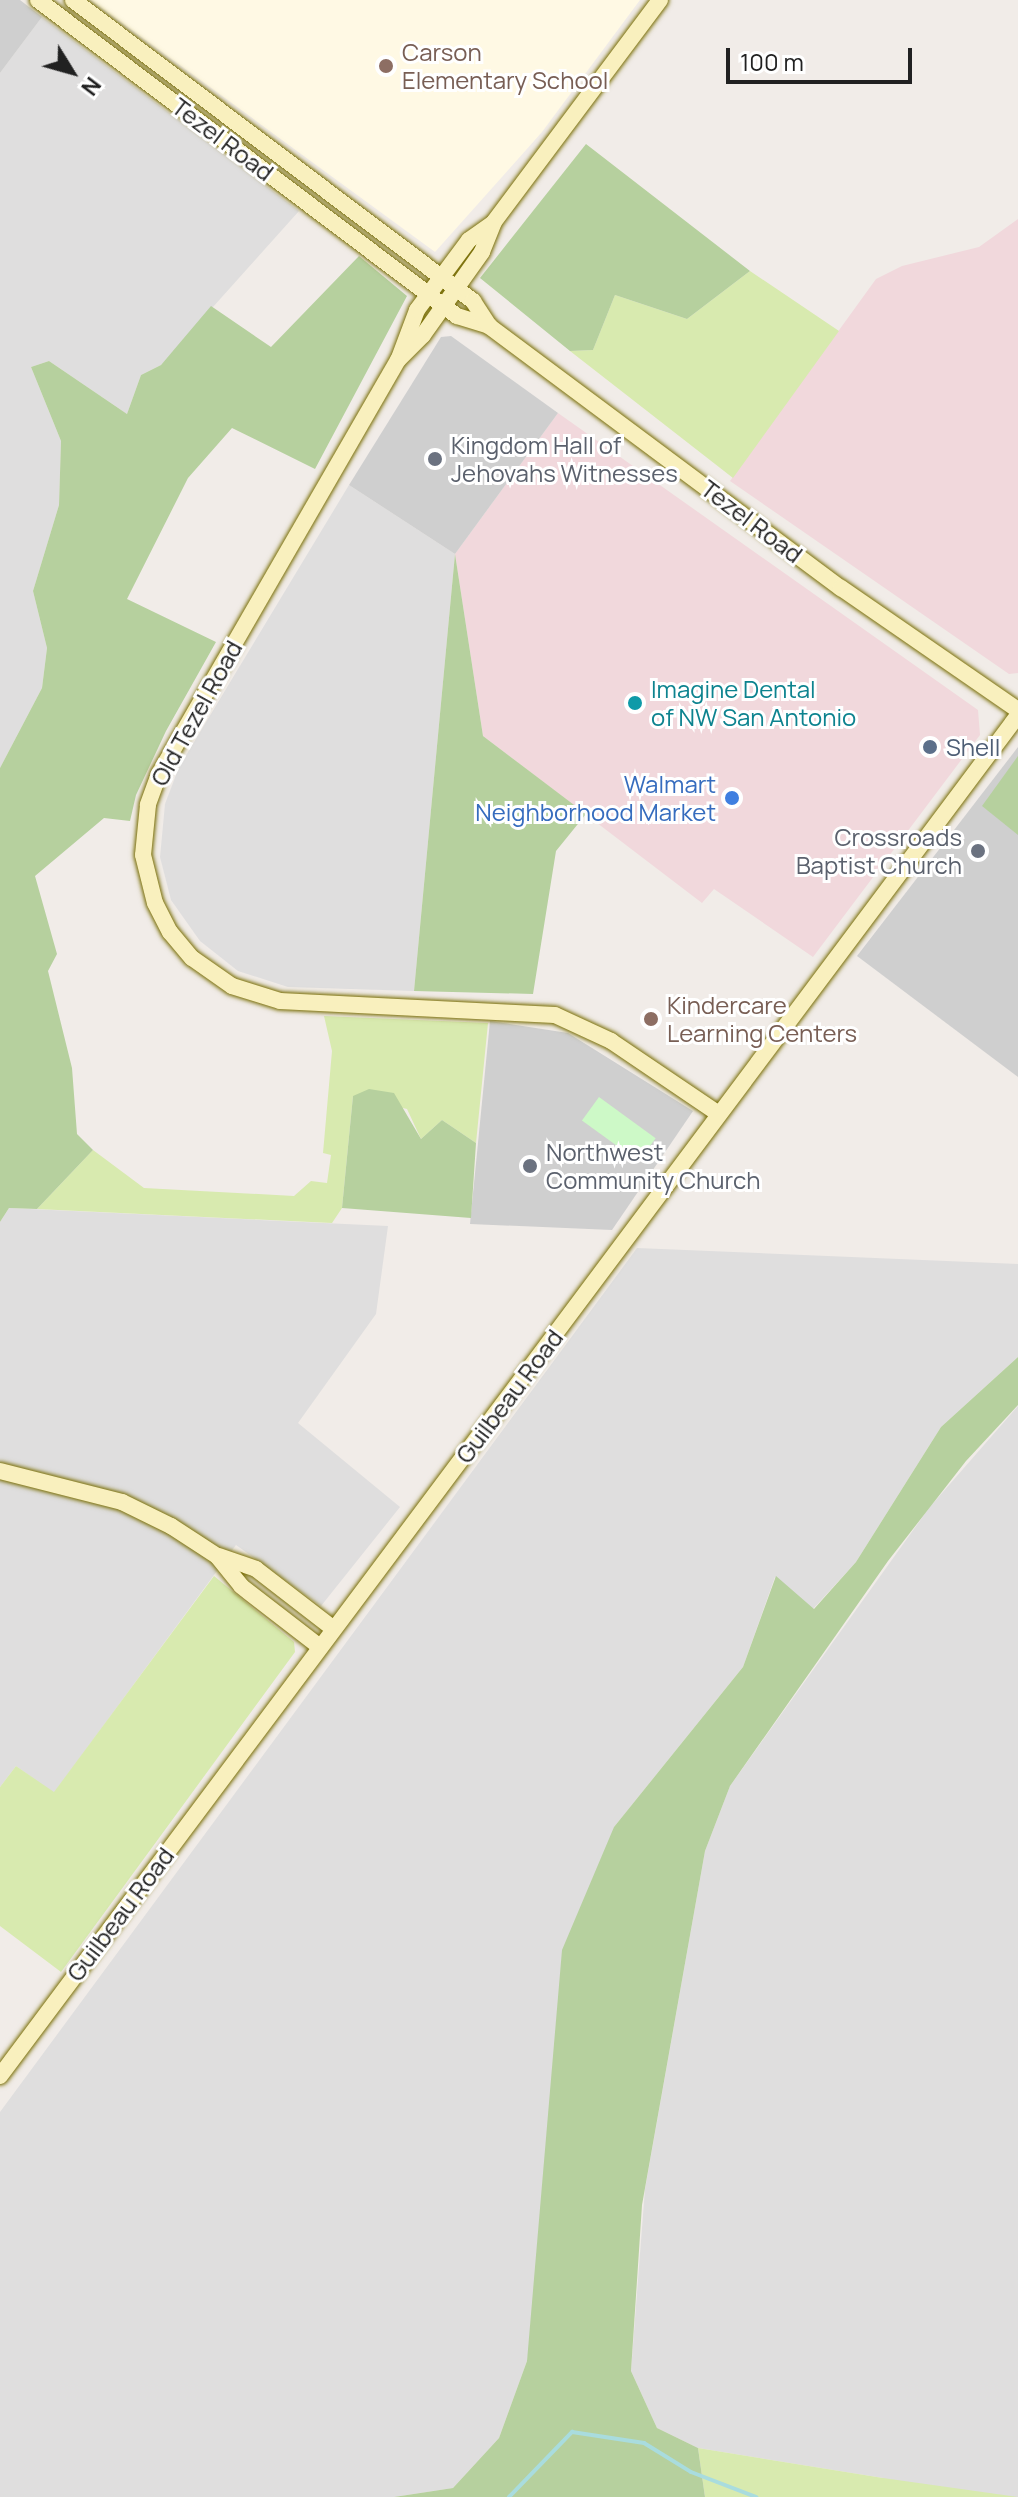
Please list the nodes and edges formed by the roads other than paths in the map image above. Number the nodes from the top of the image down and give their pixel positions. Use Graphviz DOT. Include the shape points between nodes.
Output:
graph roads {
  1 [pos="38,0"];
  2 [pos="73,0"];
  3 [pos="660,0"];
  4 [pos="494,222"];
  5 [pos="441,276"];
  6 [pos="456,287"];
  7 [pos="429,294"];
  8 [pos="443,304"];
  9 [pos="489,326"];
  10 [pos="398,360"];
  11 [pos="1018,713"];
  12 [pos="719,1114"];
  13 [pos="0,1471"];
  14 [pos="217,1556"];
  15 [pos="334,1629"];
  16 [pos="320,1647"];
  17 [pos="0,2076"];
  1 -- 7 [label="main road, Tezel Road"];
  2 -- 5 [label="main road, Tezel Road"];
  3 -- 4 [label="main road, Old Tezel Road"];
  4 -- 5 [label="main road, Old Tezel Road" via="469,240"];
  4 -- 6 [label="main road, Old Tezel Road" via="482,252"];
  5 -- 6 [label="main road, Tezel Road"];
  5 -- 7 [label="main road, Old Tezel Road"];
  6 -- 8 [label="main road, Old Tezel Road"];
  6 -- 9 [label="main road, Tezel Road"];
  7 -- 8 [label="main road, Tezel Road"];
  7 -- 10 [label="main road, Old Tezel Road" via="408,324"];
  8 -- 9 [label="main road, Tezel Road" via="460,317"];
  8 -- 10 [label="main road, Old Tezel Road"];
  9 -- 11 [label="main road, Tezel Road"];
  10 -- 12 [label="main road, Old Tezel Road" via="159,774 143,838 155,903 192,958 248,993 296,1002 555,1015 611,1041"];
  11 -- 12 [label="main road, Guilbeau Road"];
  12 -- 15 [label="main road, Guilbeau Road"];
  13 -- 14 [label="main road" via="122,1502"];
  14 -- 15 [label="main road" via="256,1569"];
  14 -- 16 [label="main road" via="241,1586"];
  15 -- 16 [label="main road, Guilbeau Road"];
  16 -- 17 [label="main road, Guilbeau Road"];
}
